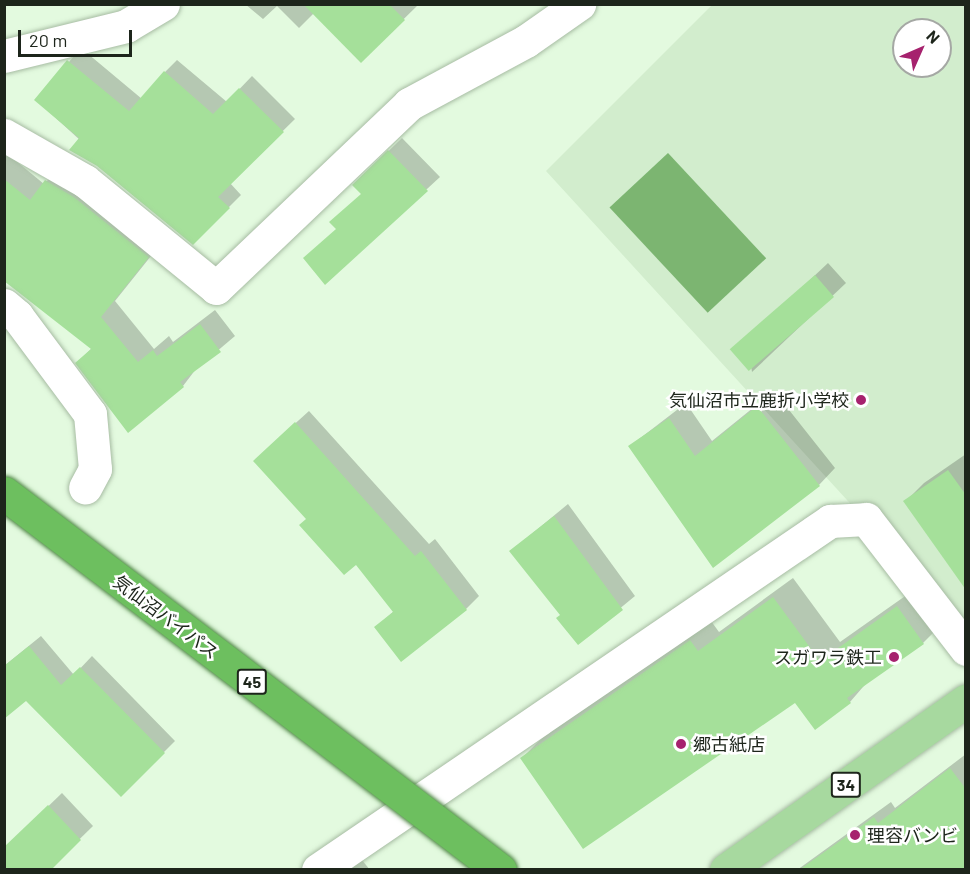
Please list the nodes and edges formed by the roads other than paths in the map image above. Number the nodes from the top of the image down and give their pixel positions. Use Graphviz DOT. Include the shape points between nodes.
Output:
graph roads {
  1 [pos="163,4"];
  2 [pos="579,4"];
  3 [pos="4,56"];
  4 [pos="4,135"];
  5 [pos="4,305"];
  6 [pos="85,488"];
  7 [pos="4,493"];
  8 [pos="966,649"];
  9 [pos="966,701"];
  10 [pos="318,870"];
  11 [pos="500,870"];
  12 [pos="726,870"];
  1 -- 3 [label="street" via="126,26"];
  2 -- 4 [label="street" via="526,41 409,104 216,288 85,181"];
  5 -- 6 [label="street" via="17,316 90,414 95,469"];
  7 -- 11 [label="highway, 気仙沼バイパス / 45, bridge"];
  8 -- 10 [label="street" via="866,519 830,521"];
  9 -- 12 [label="main road, 34"];
}
